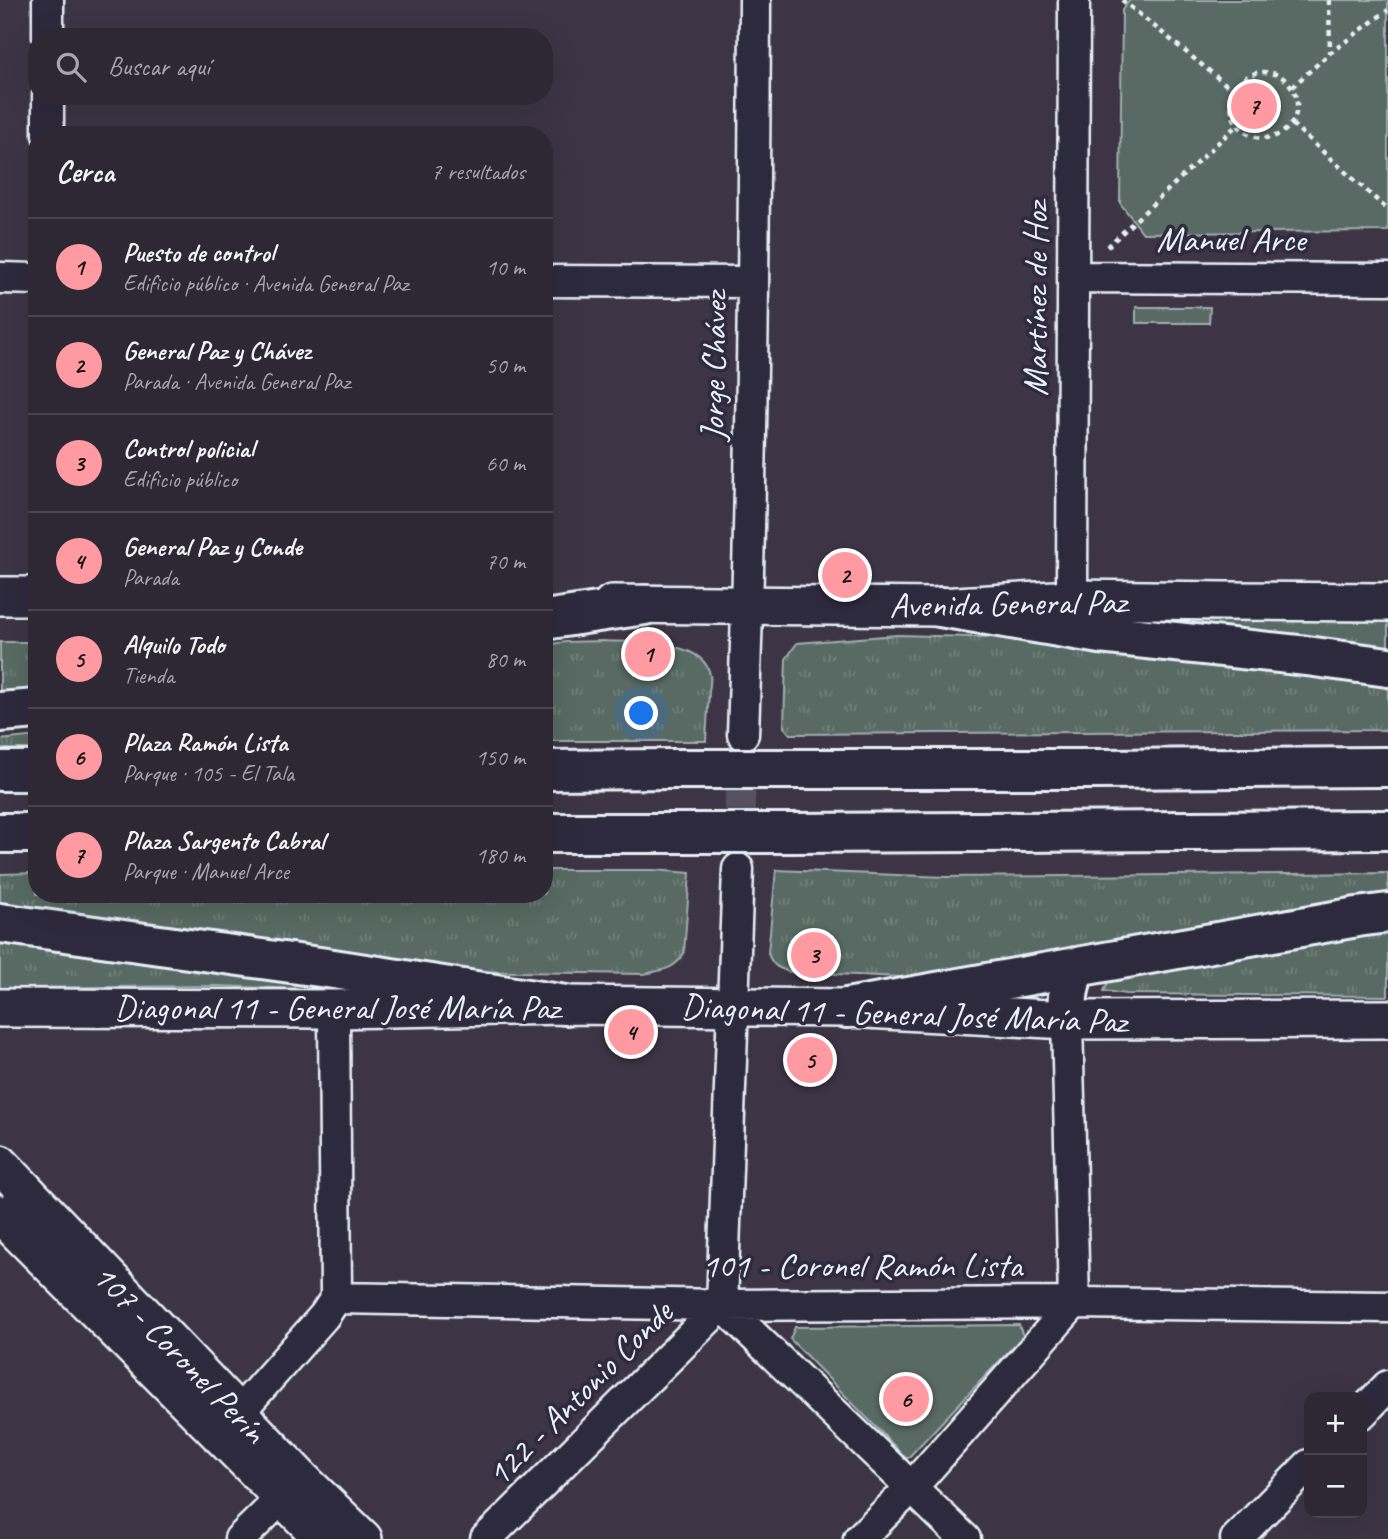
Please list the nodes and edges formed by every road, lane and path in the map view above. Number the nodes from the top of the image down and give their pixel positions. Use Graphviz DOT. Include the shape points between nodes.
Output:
graph roads {
  1 [pos="48,0"];
  2 [pos="755,0"];
  3 [pos="1074,0"];
  4 [pos="1122,0"];
  5 [pos="1329,0"];
  6 [pos="1388,10"];
  7 [pos="48,28"];
  8 [pos="1330,53"];
  9 [pos="1292,87"];
  10 [pos="1234,91"];
  11 [pos="48,105"];
  12 [pos="1292,124"];
  13 [pos="1237,125"];
  14 [pos="48,126"];
  15 [pos="1388,210"];
  16 [pos="1074,277"];
  17 [pos="0,278"];
  18 [pos="1388,278"];
  19 [pos="28,279"];
  20 [pos="553,281"];
  21 [pos="753,282"];
  22 [pos="0,596"];
  23 [pos="28,596"];
  24 [pos="1072,599"];
  25 [pos="553,601"];
  26 [pos="1388,602"];
  27 [pos="645,605"];
  28 [pos="747,605"];
  29 [pos="940,607"];
  30 [pos="553,619"];
  31 [pos="1388,667"];
  32 [pos="28,710"];
  33 [pos="0,712"];
  34 [pos="743,734"];
  35 [pos="1388,767"];
  36 [pos="553,770"];
  37 [pos="0,771"];
  38 [pos="28,771"];
  39 [pos="1388,830"];
  40 [pos="0,832"];
  41 [pos="28,833"];
  42 [pos="553,833"];
  43 [pos="738,869"];
  44 [pos="1388,913"];
  45 [pos="0,923"];
  46 [pos="1076,967"];
  47 [pos="566,1005"];
  48 [pos="733,1006"];
  49 [pos="0,1008"];
  50 [pos="847,1008"];
  51 [pos="334,1009"];
  52 [pos="1388,1019"];
  53 [pos="1067,1020"];
  54 [pos="0,1164"];
  55 [pos="0,1214"];
  56 [pos="336,1298"];
  57 [pos="1074,1303"];
  58 [pos="722,1305"];
  59 [pos="1388,1307"];
  60 [pos="1388,1386"];
  61 [pos="1367,1408"];
  62 [pos="228,1424"];
  63 [pos="1304,1470"];
  64 [pos="912,1487"];
  65 [pos="292,1488"];
  66 [pos="240,1539"];
  67 [pos="324,1539"];
  68 [pos="363,1539"];
  69 [pos="486,1539"];
  70 [pos="859,1539"];
  71 [pos="965,1539"];
  72 [pos="1236,1539"];
  1 -- 7 [label="street"];
  2 -- 21 [label="street, Jorge Chávez"];
  3 -- 16 [label="street, Martínez de Hoz"];
  4 -- 10 [label="path"];
  5 -- 8 [label="path"];
  6 -- 8 [label="path"];
  8 -- 9 [label="path"];
  9 -- 10 [label="path" via="1274,73 1262,72 1250,75"];
  9 -- 12 [label="path" via="1296,98"];
  10 -- 13 [label="path" via="1231,103"];
  11 -- 14 [label="street"];
  12 -- 13 [label="path" via="1273,138 1261,139"];
  12 -- 15 [label="path"];
  13 -- 16 [label="path"];
  16 -- 18 [label="street, Manuel Arce"];
  16 -- 24 [label="street, Martínez de Hoz"];
  17 -- 19 [label="street"];
  20 -- 21 [label="street"];
  21 -- 28 [label="street, Jorge Chávez"];
  22 -- 23 [label="street"];
  24 -- 26 [label="street, Avenida General Paz"];
  24 -- 29 [label="street, Avenida General Paz"];
  25 -- 27 [label="street, Avenida General Paz"];
  27 -- 28 [label="street, Avenida General Paz"];
  27 -- 30 [label="highway"];
  28 -- 29 [label="street, Avenida General Paz"];
  28 -- 34 [label="street, Jorge Chávez"];
  29 -- 31 [label="highway" via="1101,634"];
  32 -- 33 [label="highway"];
  35 -- 36 [label="highway, bridge"];
  37 -- 38 [label="highway"];
  39 -- 42 [label="highway, bridge"];
  40 -- 41 [label="highway"];
  43 -- 48 [label="street"];
  44 -- 46 [label="highway"];
  45 -- 47 [label="highway"];
  46 -- 50 [label="highway"];
  46 -- 53 [label="highway" via="1067,995"];
  47 -- 48 [label="street, Diagonal 11 - General José María Paz"];
  47 -- 51 [label="street, Diagonal 11 - General José María Paz"];
  48 -- 50 [label="street, Diagonal 11 - General José María Paz"];
  48 -- 58 [label="street, 122 - Antonio Conde"];
  49 -- 51 [label="street, Diagonal 11 - General José María Paz"];
  50 -- 53 [label="street, Diagonal 11 - General José María Paz"];
  51 -- 56 [label="street"];
  52 -- 53 [label="street, Diagonal 11 - General José María Paz"];
  53 -- 57 [label="street"];
  54 -- 62 [label="street, 107 - Coronel Perín"];
  55 -- 62 [label="street, 107 - Coronel Perín"];
  56 -- 58 [label="street, 101 - Coronel Ramón Lista"];
  56 -- 62 [label="street"];
  57 -- 58 [label="street, 101 - Coronel Ramón Lista"];
  57 -- 59 [label="street, 101 - Coronel Ramón Lista"];
  57 -- 64 [label="street"];
  58 -- 64 [label="street"];
  58 -- 69 [label="street, 122 - Antonio Conde"];
  60 -- 61 [label="street"];
  62 -- 65 [label="street, 107 - Coronel Perín"];
  63 -- 72 [label="street"];
  64 -- 70 [label="street"];
  64 -- 71 [label="street"];
  65 -- 66 [label="street"];
  65 -- 67 [label="street, 107 - Coronel Perín"];
  65 -- 68 [label="street, 107 - Coronel Perín"];
}
